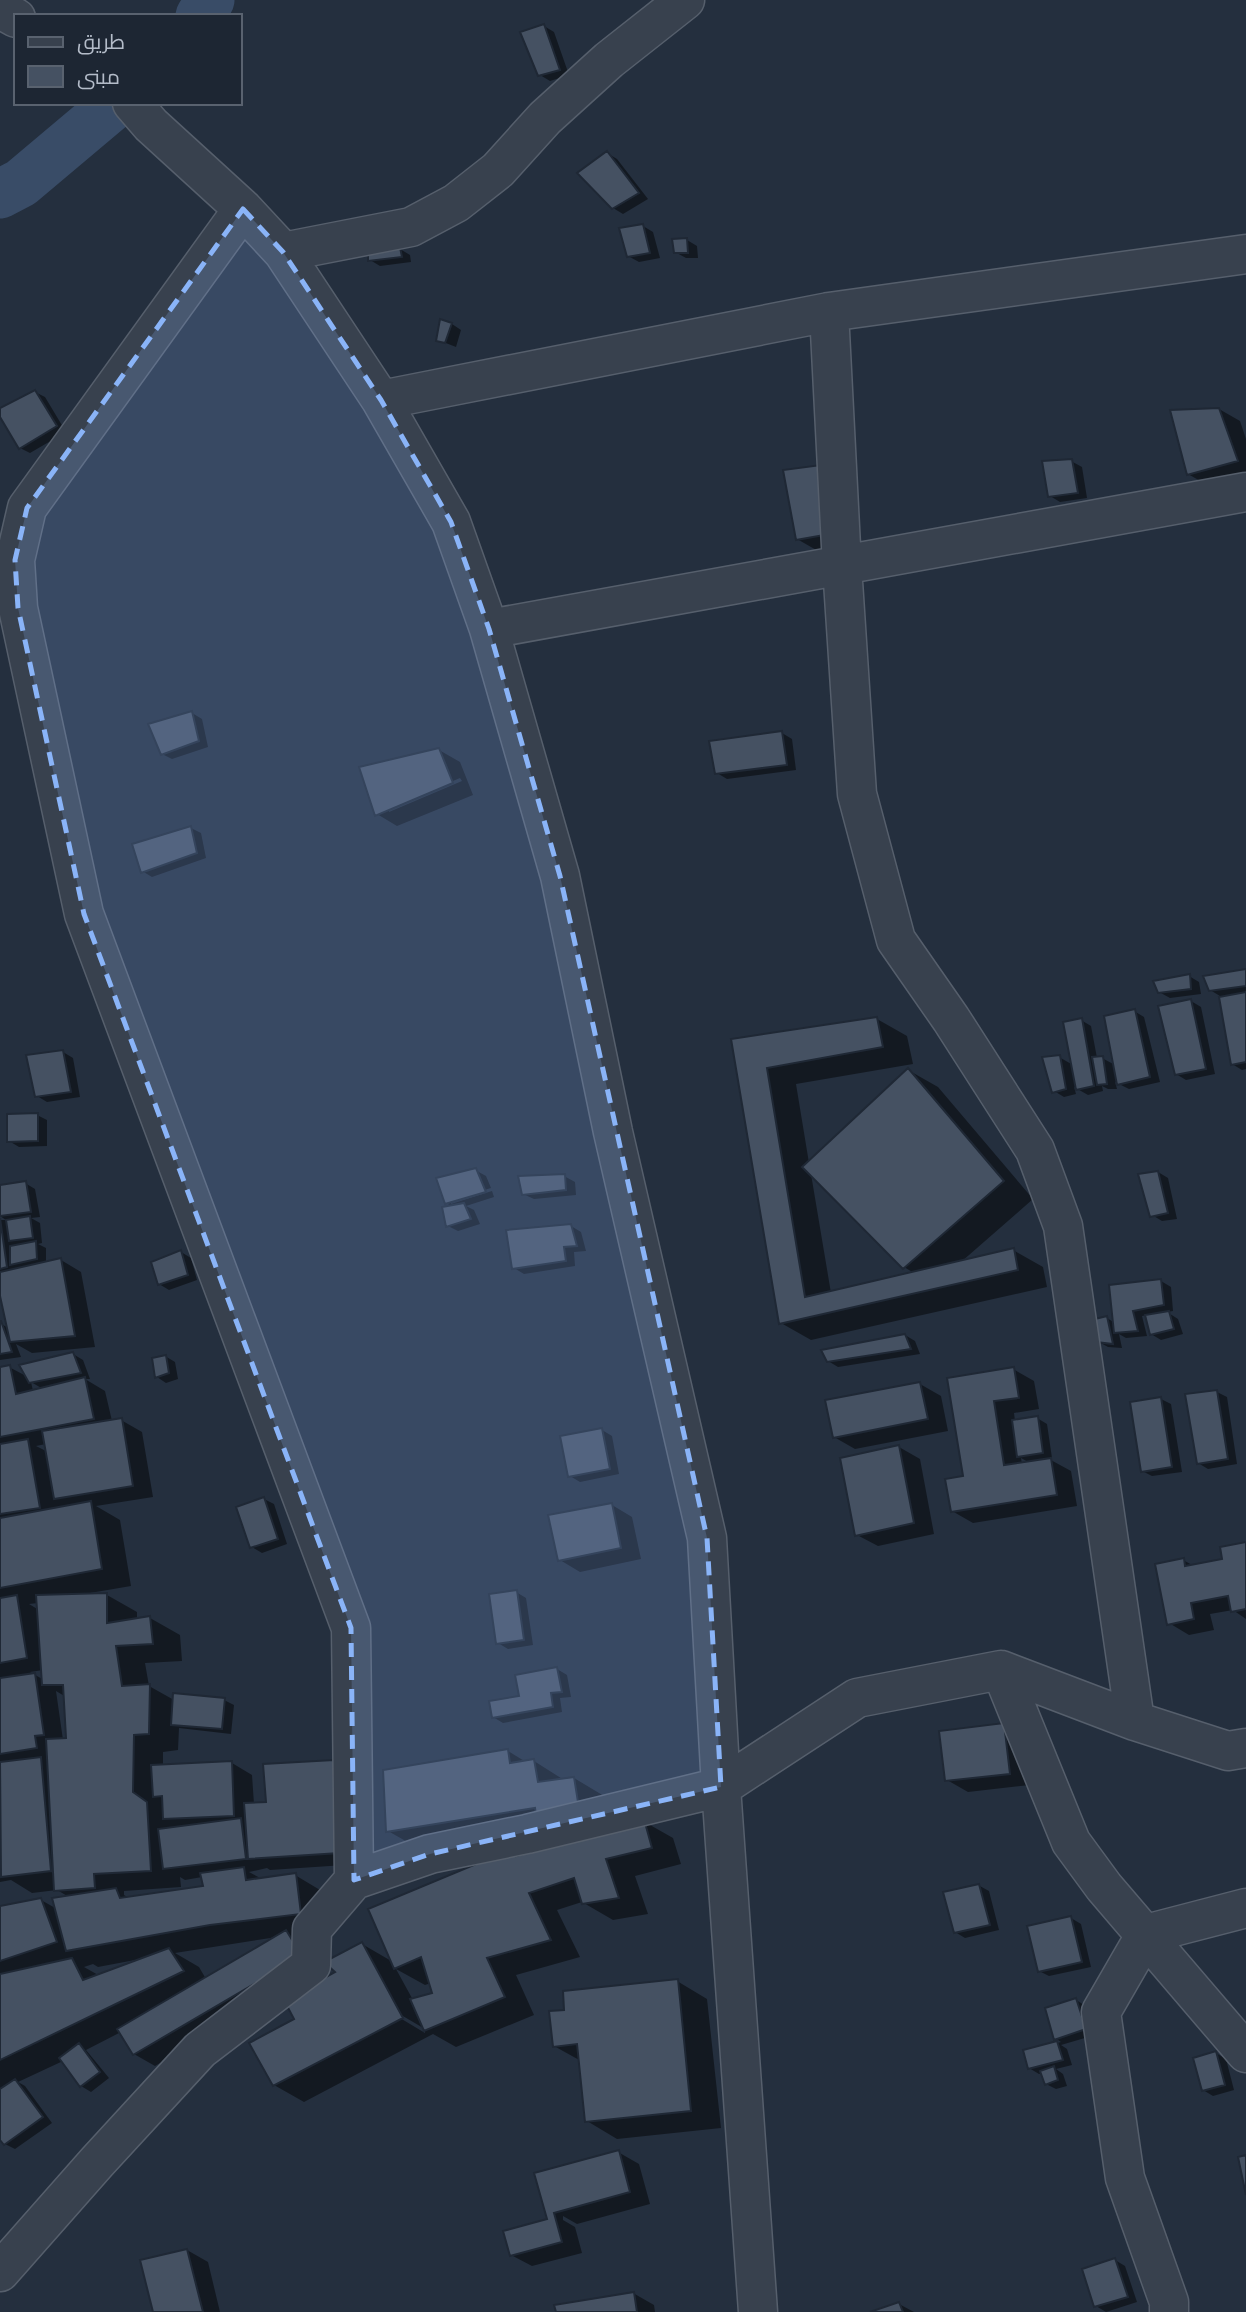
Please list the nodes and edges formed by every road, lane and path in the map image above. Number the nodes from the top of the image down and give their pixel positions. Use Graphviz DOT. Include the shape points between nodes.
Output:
graph roads {
  1 [pos="685,0"];
  2 [pos="141,114"];
  3 [pos="243,209"];
  4 [pos="283,252"];
  5 [pos="1246,254"];
  6 [pos="829,312"];
  7 [pos="381,400"];
  8 [pos="1246,492"];
  9 [pos="842,566"];
  10 [pos="489,629"];
  11 [pos="1001,1670"];
  12 [pos="1135,1721"];
  13 [pos="1246,1748"];
  14 [pos="721,1787"];
  15 [pos="354,1880"];
  16 [pos="1246,1908"];
  17 [pos="1146,1934"];
  18 [pos="1246,2053"];
  19 [pos="0,2272"];
  20 [pos="758,2312"];
  21 [pos="1169,2312"];
  1 -- 4 [label="street" via="609,60 545,118 498,170 456,203 411,227"];
  2 -- 3 [label="street"];
  3 -- 4 [label="street"];
  3 -- 15 [label="street" via="27,508 15,561 16,584 84,914 351,1628"];
  4 -- 7 [label="street"];
  5 -- 6 [label="street"];
  6 -- 7 [label="street"];
  6 -- 9 [label="street"];
  7 -- 10 [label="street" via="452,522"];
  8 -- 9 [label="street"];
  9 -- 10 [label="street"];
  9 -- 12 [label="street" via="857,794 896,940 1035,1150 1063,1226"];
  10 -- 14 [label="street" via="560,876 613,1132 707,1538"];
  11 -- 12 [label="street"];
  11 -- 14 [label="street" via="857,1698"];
  11 -- 17 [label="street" via="1071,1842"];
  12 -- 13 [label="street" via="1228,1751"];
  14 -- 15 [label="street" via="430,1854"];
  14 -- 20 [label="street"];
  15 -- 19 [label="street" via="312,1929 311,1965 200,2050"];
  16 -- 17 [label="street"];
  17 -- 18 [label="street"];
  17 -- 21 [label="street" via="1101,2012 1125,2178"];
}
